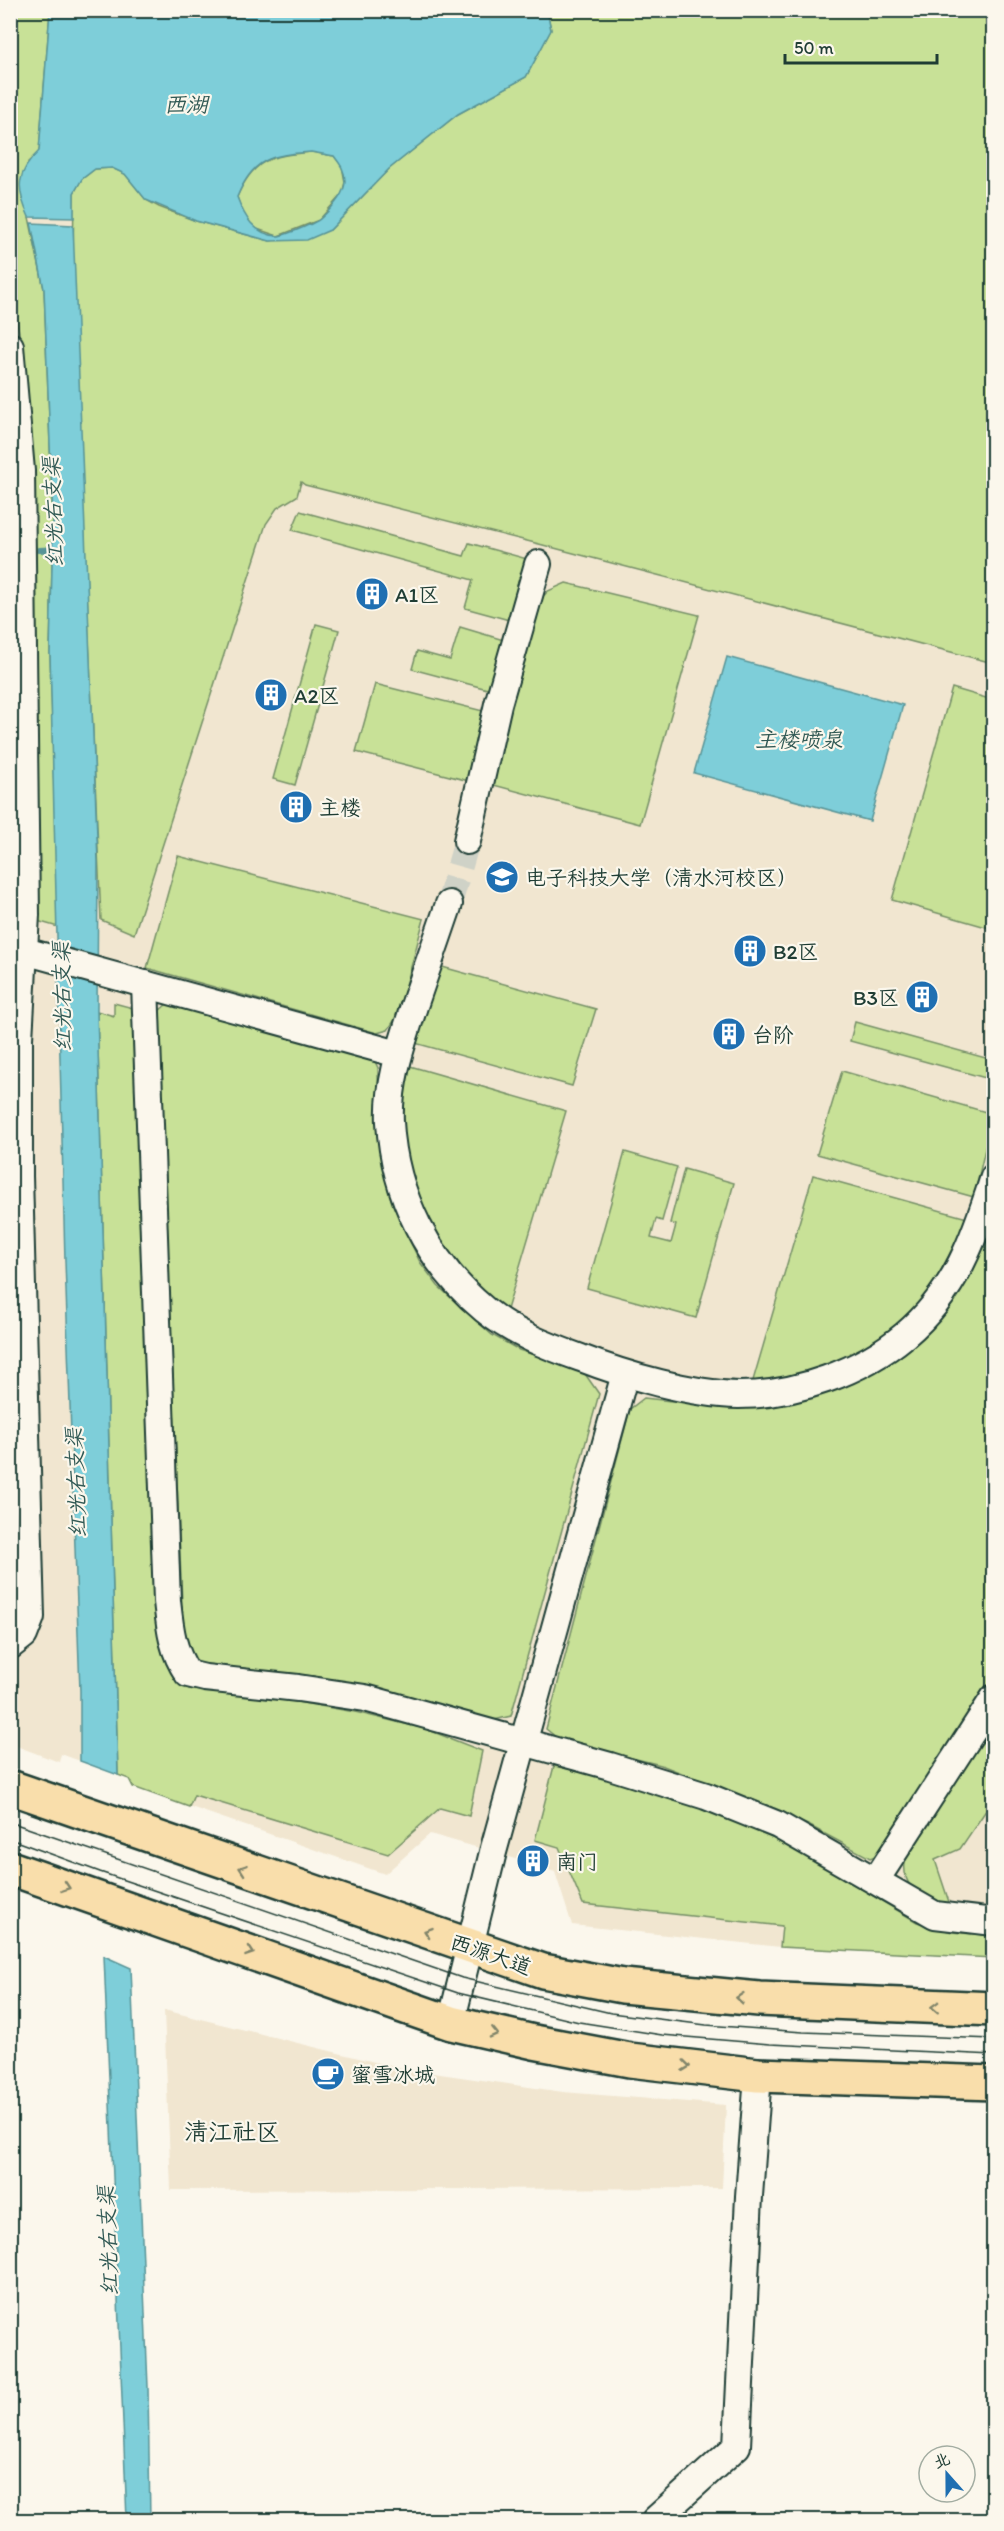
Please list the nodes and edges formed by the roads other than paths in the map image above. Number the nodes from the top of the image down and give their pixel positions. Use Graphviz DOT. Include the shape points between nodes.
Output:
graph roads {
  1 [pos="10,346"];
  2 [pos="538,564"];
  3 [pos="467,841"];
  4 [pos="449,903"];
  5 [pos="17,950"];
  6 [pos="145,984"];
  7 [pos="398,1054"];
  8 [pos="993,1178"];
  9 [pos="988,1213"];
  10 [pos="626,1374"];
  11 [pos="10,1647"];
  12 [pos="993,1698"];
  13 [pos="525,1742"];
  14 [pos="10,1787"];
  15 [pos="10,1868"];
  16 [pos="876,1880"];
  17 [pos="993,1922"];
  18 [pos="470,1947"];
  19 [pos="993,2009"];
  20 [pos="451,2023"];
  21 [pos="758,2075"];
  22 [pos="993,2083"];
  23 [pos="655,2520"];
  1 -- 5 [label="street" via="21,471 26,915"];
  2 -- 3 [label="street" via="498,704"];
  4 -- 7 [label="street"];
  5 -- 6 [label="street"];
  5 -- 11 [label="street" via="19,1208 31,1617 24,1635"];
  6 -- 7 [label="street"];
  6 -- 13 [label="street" via="168,1601 176,1656 188,1674 365,1698"];
  7 -- 10 [label="street" via="391,1093 393,1150 411,1214 426,1243 465,1291 515,1331"];
  8 -- 9 [label="street"];
  9 -- 10 [label="street" via="943,1296 879,1355 844,1371 772,1392 739,1395"];
  10 -- 13 [label="street"];
  12 -- 16 [label="street"];
  13 -- 16 [label="street" via="706,1796 778,1825"];
  13 -- 18 [label="street"];
  18 -- 14 [label="main road, 西源大道, one-way"];
  15 -- 20 [label="main road, one-way"];
  16 -- 17 [label="street" via="935,1915"];
  19 -- 18 [label="main road, 西源大道, one-way" via="759,2000 623,1986 543,1971"];
  18 -- 20 [label="street"];
  20 -- 21 [label="main road, one-way" via="630,2060"];
  21 -- 22 [label="main road"];
  21 -- 23 [label="street" via="737,2446"];
}
